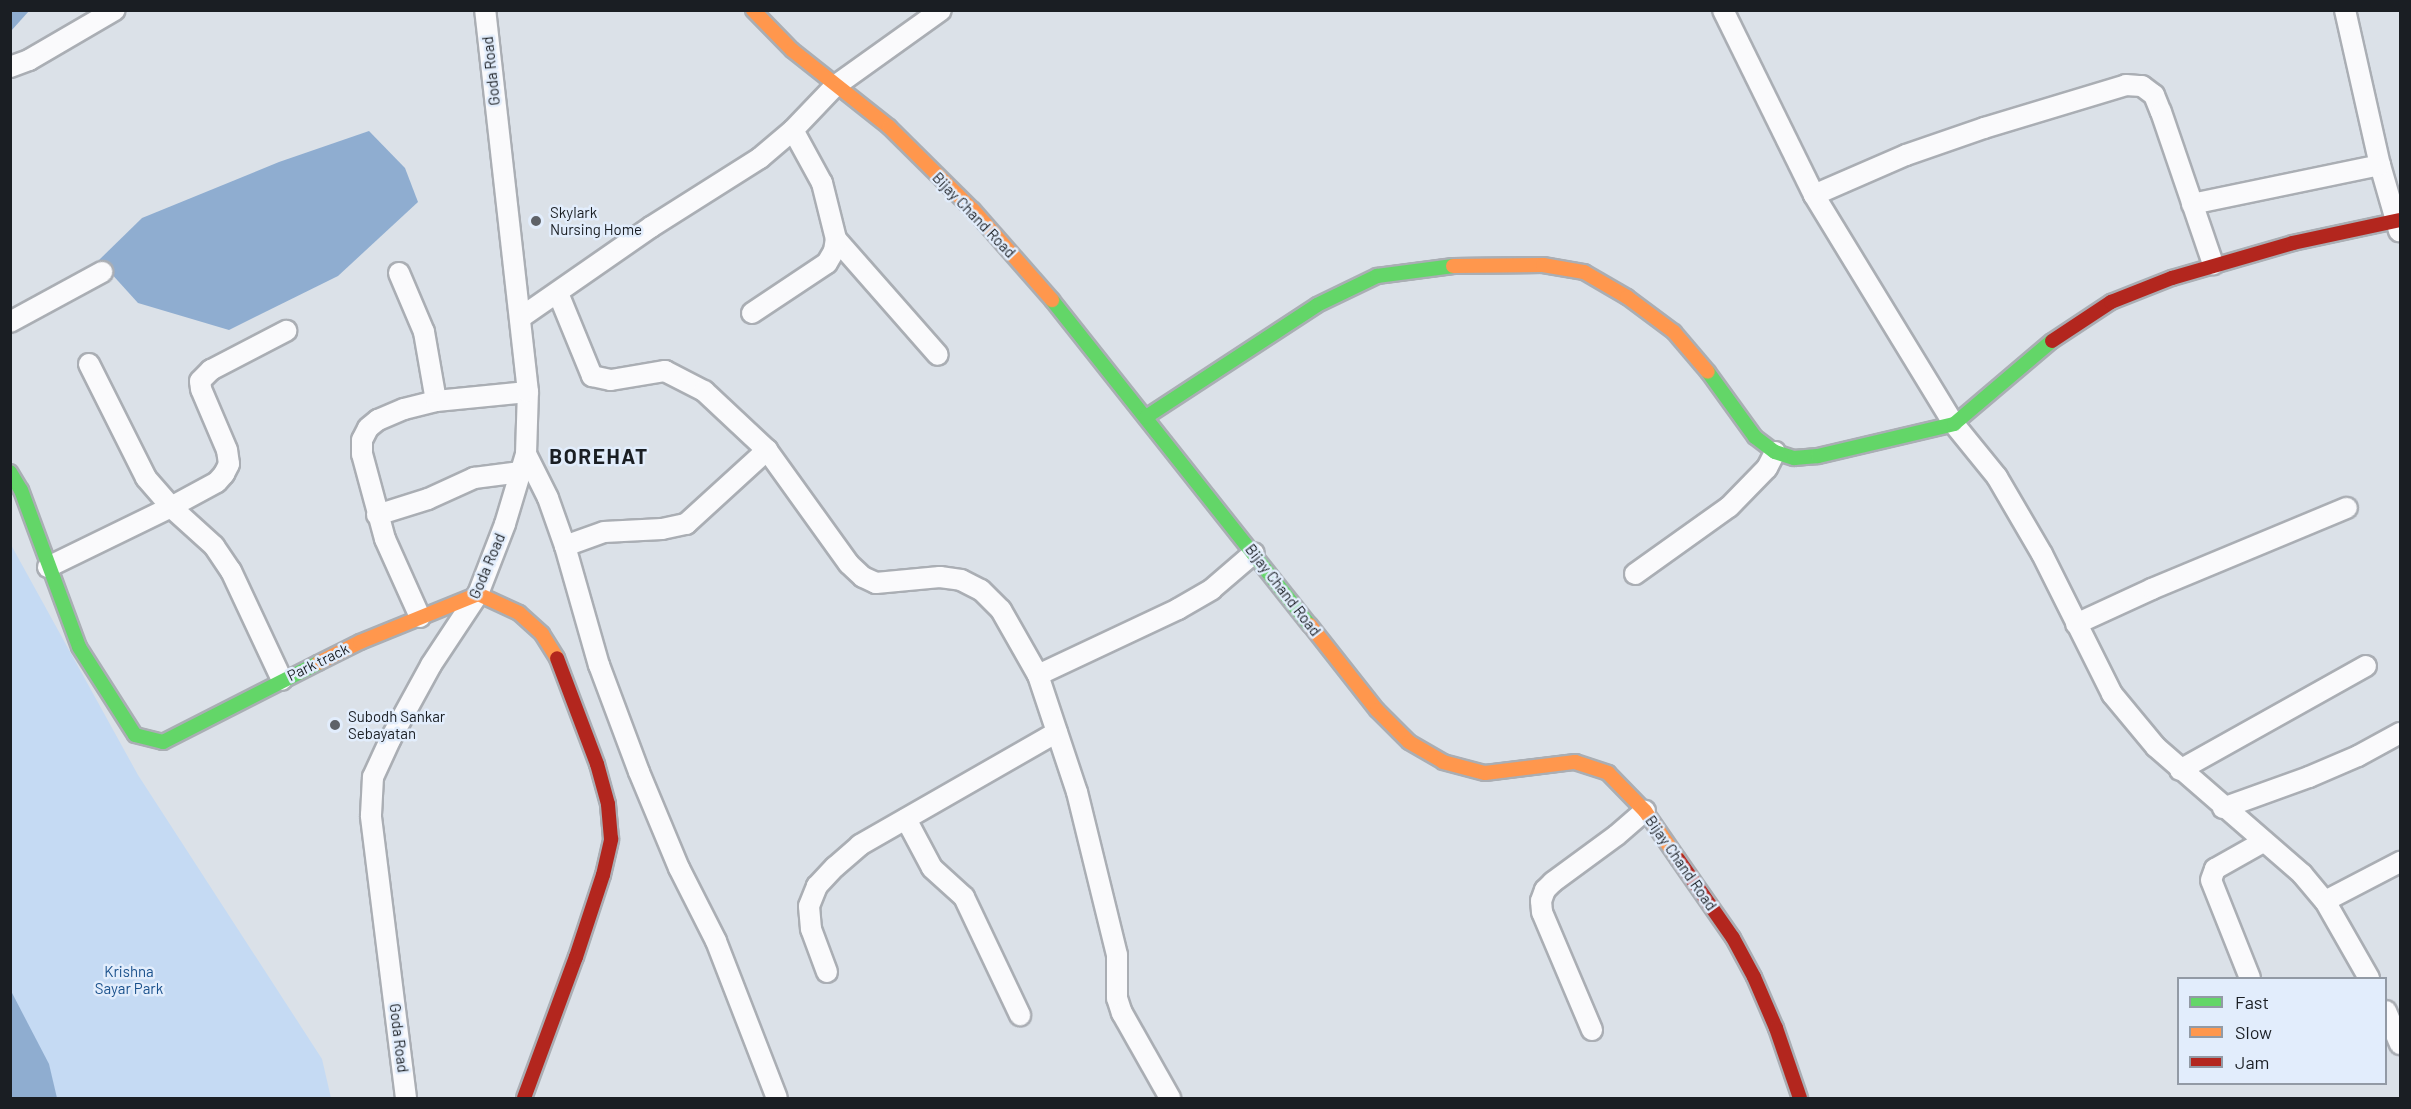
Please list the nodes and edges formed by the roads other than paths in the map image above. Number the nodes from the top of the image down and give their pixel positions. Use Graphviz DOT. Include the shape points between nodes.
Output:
graph roads {
  1 [pos="115,10"];
  2 [pos="485,10"];
  3 [pos="753,10"];
  4 [pos="940,10"];
  5 [pos="1723,10"];
  6 [pos="2345,10"];
  7 [pos="10,67"];
  8 [pos="835,86"];
  9 [pos="793,130"];
  10 [pos="2380,165"];
  11 [pos="1814,195"];
  12 [pos="2192,204"];
  13 [pos="2398,225"];
  14 [pos="836,239"];
  15 [pos="2213,264"];
  16 [pos="102,272"];
  17 [pos="399,273"];
  18 [pos="558,293"];
  19 [pos="752,313"];
  20 [pos="520,318"];
  21 [pos="10,322"];
  22 [pos="286,331"];
  23 [pos="938,355"];
  24 [pos="89,364"];
  25 [pos="528,392"];
  26 [pos="436,401"];
  27 [pos="1146,417"];
  28 [pos="1954,424"];
  29 [pos="766,450"];
  30 [pos="1775,452"];
  31 [pos="524,463"];
  32 [pos="10,472"];
  33 [pos="171,507"];
  34 [pos="2347,508"];
  35 [pos="377,514"];
  36 [pos="565,546"];
  37 [pos="1254,553"];
  38 [pos="48,567"];
  39 [pos="1635,573"];
  40 [pos="478,594"];
  41 [pos="420,617"];
  42 [pos="2076,624"];
  43 [pos="2367,666"];
  44 [pos="1038,675"];
  45 [pos="282,680"];
  46 [pos="1057,732"];
  47 [pos="2400,733"];
  48 [pos="2180,770"];
  49 [pos="2223,808"];
  50 [pos="1645,811"];
  51 [pos="906,819"];
  52 [pos="2263,842"];
  53 [pos="2400,862"];
  54 [pos="2325,901"];
  55 [pos="827,972"];
  56 [pos="2250,977"];
  57 [pos="2368,977"];
  58 [pos="2391,1012"];
  59 [pos="1020,1015"];
  60 [pos="1592,1030"];
  61 [pos="2400,1044"];
  62 [pos="406,1098"];
  63 [pos="524,1098"];
  64 [pos="777,1098"];
  65 [pos="1170,1098"];
  66 [pos="1800,1098"];
  1 -- 7 [label="street"];
  2 -- 20 [label="street, Goda Road"];
  3 -- 8 [label="street, Bijay Chand Road"];
  4 -- 8 [label="street"];
  5 -- 11 [label="street"];
  6 -- 10 [label="street"];
  8 -- 9 [label="street"];
  8 -- 27 [label="street, Bijay Chand Road" via="889,127 973,210 1052,299"];
  9 -- 14 [label="street" via="822,183"];
  9 -- 18 [label="street" via="760,158 651,227"];
  10 -- 12 [label="street"];
  10 -- 13 [label="street"];
  11 -- 12 [label="street" via="1906,155 1984,128 2134,85 2154,94"];
  11 -- 28 [label="street"];
  12 -- 15 [label="street"];
  13 -- 15 [label="street" via="2293,243"];
  14 -- 19 [label="street" via="827,263"];
  14 -- 23 [label="street"];
  15 -- 28 [label="street" via="2111,302 2054,339"];
  16 -- 21 [label="street"];
  17 -- 26 [label="street" via="423,332"];
  18 -- 20 [label="street"];
  18 -- 29 [label="street" via="592,376 611,380 665,371 680,376 704,391"];
  20 -- 25 [label="street, Goda Road"];
  22 -- 33 [label="street" via="210,370 200,381 229,464 217,482"];
  24 -- 33 [label="street" via="146,478"];
  25 -- 26 [label="street"];
  25 -- 31 [label="street, Goda Road"];
  26 -- 35 [label="street" via="404,409 368,428 362,440 363,454"];
  27 -- 30 [label="street" via="1317,305 1377,276 1437,266 1544,265 1584,272 1627,297 1674,332 1755,437"];
  27 -- 37 [label="street, Bijay Chand Road"];
  28 -- 30 [label="street" via="1818,456 1794,458"];
  28 -- 42 [label="street" via="1997,477 2042,554"];
  29 -- 36 [label="street" via="686,524 604,532"];
  29 -- 44 [label="street" via="862,577 876,583 940,577 961,580 981,590 1001,610"];
  30 -- 39 [label="street" via="1767,468 1729,507"];
  31 -- 35 [label="street"];
  31 -- 36 [label="street" via="548,498"];
  31 -- 40 [label="street, Goda Road"];
  32 -- 38 [label="street" via="21,490"];
  33 -- 38 [label="street"];
  33 -- 45 [label="street" via="214,546 231,571"];
  34 -- 42 [label="street"];
  35 -- 41 [label="street"];
  36 -- 64 [label="street" via="599,665 639,772 679,868 716,941"];
  37 -- 44 [label="street" via="1212,589 1178,609"];
  37 -- 50 [label="street, Bijay Chand Road" via="1377,710 1409,742 1443,762 1485,773 1575,762 1608,773"];
  38 -- 45 [label="street, Park track" via="79,647 135,735 163,742"];
  40 -- 41 [label="street, Park track"];
  40 -- 62 [label="street, Goda Road" via="432,665 373,777 370,815"];
  40 -- 63 [label="street" via="519,614 542,634 562,666 608,804 611,839 603,875"];
  41 -- 45 [label="street, Park track"];
  42 -- 48 [label="street" via="2112,694"];
  43 -- 48 [label="street"];
  44 -- 46 [label="street"];
  46 -- 51 [label="street"];
  46 -- 65 [label="street" via="1077,792 1109,917 1117,955 1117,998"];
  47 -- 49 [label="street" via="2319,773"];
  48 -- 49 [label="street"];
  49 -- 52 [label="street"];
  50 -- 60 [label="street" via="1553,882 1541,901 1542,912"];
  50 -- 66 [label="street, Bijay Chand Road" via="1733,938 1755,977"];
  51 -- 55 [label="street" via="860,845 817,886 809,906 812,929"];
  51 -- 59 [label="street" via="932,867 964,897"];
  52 -- 54 [label="street" via="2302,874"];
  52 -- 56 [label="street" via="2215,869 2211,880"];
  53 -- 54 [label="street"];
  54 -- 57 [label="street"];
  58 -- 61 [label="street"];
}
